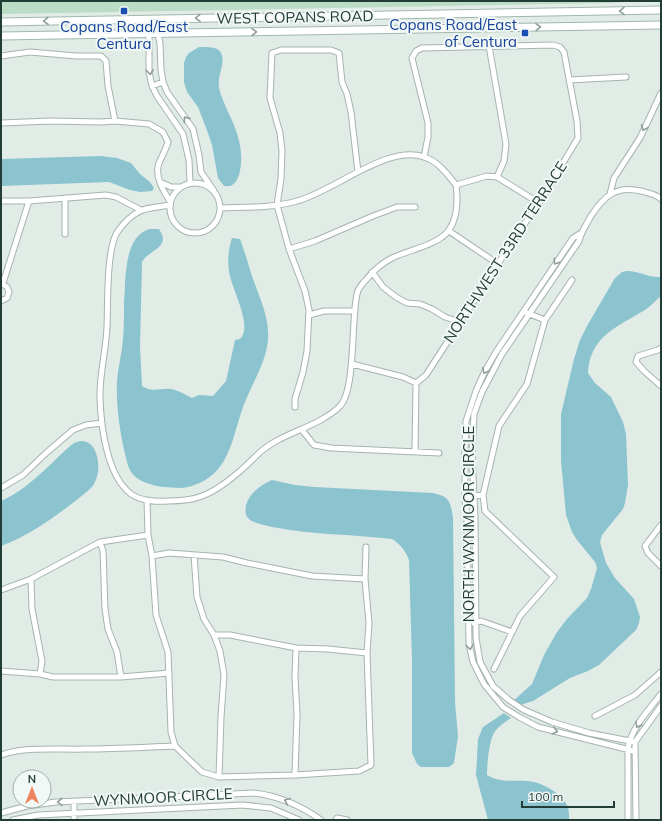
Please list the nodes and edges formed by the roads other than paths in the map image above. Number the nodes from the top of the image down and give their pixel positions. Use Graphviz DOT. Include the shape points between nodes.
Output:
graph roads {
  1 [pos="661,10"];
  2 [pos="506,13"];
  3 [pos="155,19"];
  4 [pos="1,22"];
  5 [pos="661,25"];
  6 [pos="506,27"];
  7 [pos="149,33"];
  8 [pos="159,33"];
  9 [pos="1,36"];
  10 [pos="489,46"];
  11 [pos="1,56"];
  12 [pos="626,77"];
  13 [pos="569,80"];
  14 [pos="163,82"];
  15 [pos="152,86"];
  16 [pos="661,93"];
  17 [pos="115,120"];
  18 [pos="1,123"];
  19 [pos="196,144"];
  20 [pos="186,145"];
  21 [pos="424,157"];
  22 [pos="358,172"];
  23 [pos="497,177"];
  24 [pos="160,182"];
  25 [pos="190,183"];
  26 [pos="456,185"];
  27 [pos="182,186"];
  28 [pos="214,191"];
  29 [pos="610,194"];
  30 [pos="65,198"];
  31 [pos="661,199"];
  32 [pos="1,201"];
  33 [pos="29,201"];
  34 [pos="170,203"];
  35 [pos="539,203"];
  36 [pos="277,205"];
  37 [pos="414,207"];
  38 [pos="221,208"];
  39 [pos="141,210"];
  40 [pos="449,231"];
  41 [pos="65,234"];
  42 [pos="289,248"];
  43 [pos="498,264"];
  44 [pos="372,272"];
  45 [pos="572,280"];
  46 [pos="2,283"];
  47 [pos="1,301"];
  48 [pos="354,311"];
  49 [pos="527,312"];
  50 [pos="309,315"];
  51 [pos="544,320"];
  52 [pos="460,322"];
  53 [pos="661,348"];
  54 [pos="352,364"];
  55 [pos="416,383"];
  56 [pos="661,386"];
  57 [pos="295,407"];
  58 [pos="102,423"];
  59 [pos="302,430"];
  60 [pos="415,452"];
  61 [pos="439,453"];
  62 [pos="1,488"];
  63 [pos="473,495"];
  64 [pos="483,495"];
  65 [pos="465,497"];
  66 [pos="147,500"];
  67 [pos="661,525"];
  68 [pos="148,535"];
  69 [pos="100,542"];
  70 [pos="366,547"];
  71 [pos="194,555"];
  72 [pos="152,556"];
  73 [pos="661,566"];
  74 [pos="31,579"];
  75 [pos="365,579"];
  76 [pos="1,590"];
  77 [pos="476,623"];
  78 [pos="469,625"];
  79 [pos="512,632"];
  80 [pos="214,634"];
  81 [pos="296,648"];
  82 [pos="367,653"];
  83 [pos="494,669"];
  84 [pos="1,671"];
  85 [pos="170,672"];
  86 [pos="661,672"];
  87 [pos="40,674"];
  88 [pos="121,677"];
  89 [pos="661,694"];
  90 [pos="661,706"];
  91 [pos="595,716"];
  92 [pos="629,741"];
  93 [pos="635,742"];
  94 [pos="175,746"];
  95 [pos="628,749"];
  96 [pos="634,751"];
  97 [pos="1,755"];
  98 [pos="295,774"];
  99 [pos="219,777"];
  100 [pos="74,802"];
  101 [pos="1,813"];
  102 [pos="74,813"];
  103 [pos="13,820"];
  104 [pos="74,820"];
  105 [pos="299,820"];
  106 [pos="321,820"];
  107 [pos="336,820"];
  108 [pos="347,820"];
  109 [pos="628,820"];
  110 [pos="636,820"];
  1 -- 2 [label="main road, WEST COPANS ROAD, one-way"];
  2 -- 3 [label="main road, WEST COPANS ROAD, one-way"];
  2 -- 6 [label="main road"];
  3 -- 4 [label="main road, WEST COPANS ROAD, one-way"];
  3 -- 7 [label="street"];
  3 -- 8 [label="street"];
  6 -- 5 [label="main road, WEST COPANS ROAD, one-way"];
  8 -- 6 [label="main road, WEST COPANS ROAD, one-way"];
  7 -- 8 [label="main road, WEST COPANS ROAD"];
  7 -- 9 [label="main road, WEST COPANS ROAD"];
  7 -- 15 [label="street, one-way" via="149,72"];
  8 -- 14 [label="street"];
  10 -- 13 [label="street, NORTHWEST 33RD TERRACE" via="560,47 564,52"];
  10 -- 21 [label="street" via="422,48 416,51 412,58 428,123"];
  10 -- 23 [label="street" via="506,144 504,162"];
  11 -- 17 [label="street" via="30,52 101,56 106,61"];
  12 -- 13 [label="street"];
  13 -- 35 [label="street, NORTHWEST 33RD TERRACE" via="578,138"];
  14 -- 15 [label="street"];
  19 -- 14 [label="street, one-way" via="193,129 167,92"];
  15 -- 20 [label="street" via="182,134"];
  16 -- 29 [label="street, one-way" via="640,138 614,178"];
  17 -- 18 [label="street"];
  17 -- 24 [label="street" via="149,124 163,132 168,142 157,173"];
  19 -- 20 [label="street"];
  19 -- 28 [label="street" via="200,155 201,172"];
  20 -- 25 [label="street"];
  21 -- 22 [label="street" via="409,155 394,158"];
  21 -- 26 [label="street" via="434,162"];
  22 -- 36 [label="street" via="324,191"];
  22 -- 36 [label="street" via="351,112 342,82 338,53 331,50 281,50 272,53 270,98 280,132 282,151"];
  23 -- 26 [label="street" via="487,176"];
  23 -- 35 [label="street"];
  24 -- 27 [label="street" via="171,187"];
  24 -- 34 [label="street"];
  25 -- 27 [label="street"];
  25 -- 28 [label="street" via="199,183"];
  26 -- 40 [label="street" via="458,199"];
  27 -- 34 [label="street" via="173,195"];
  28 -- 38 [label="street"];
  29 -- 31 [label="street" via="632,189"];
  29 -- 49 [label="street, NORTH WYNMOOR CIRCLE" via="599,204 581,233 573,238"];
  30 -- 33 [label="street"];
  30 -- 39 [label="street" via="106,194 116,196"];
  30 -- 41 [label="street"];
  32 -- 33 [label="street"];
  33 -- 46 [label="street"];
  34 -- 38 [label="street" via="172,220 176,226 198,234 217,222"];
  34 -- 39 [label="street"];
  35 -- 43 [label="street, NORTHWEST 33RD TERRACE"];
  36 -- 38 [label="street"];
  36 -- 42 [label="street"];
  37 -- 42 [label="street" via="397,207 315,241"];
  39 -- 58 [label="street" via="117,232 111,248 100,398"];
  40 -- 43 [label="street"];
  40 -- 44 [label="street" via="437,241 392,259"];
  42 -- 50 [label="street" via="305,291"];
  43 -- 52 [label="street, NORTHWEST 33RD TERRACE"];
  44 -- 48 [label="street" via="357,290"];
  44 -- 52 [label="street" via="396,297 407,303 420,304"];
  45 -- 51 [label="street"];
  46 -- 47 [label="street" via="9,292 8,298"];
  48 -- 50 [label="street"];
  48 -- 54 [label="street"];
  49 -- 51 [label="street"];
  49 -- 63 [label="street, NORTH WYNMOOR CIRCLE" via="490,376 474,414"];
  49 -- 65 [label="street, NORTH WYNMOOR CIRCLE, one-way" via="496,352 476,391 466,421"];
  50 -- 57 [label="street" via="307,351"];
  51 -- 64 [label="street" via="527,384 499,426"];
  52 -- 55 [label="street, NORTHWEST 33RD TERRACE" via="426,375"];
  53 -- 56 [label="street" via="638,356 636,362"];
  54 -- 55 [label="street" via="403,377"];
  54 -- 59 [label="street" via="346,396 340,406"];
  55 -- 60 [label="street"];
  58 -- 62 [label="street" via="86,424 73,430 23,476"];
  58 -- 66 [label="street" via="107,454 117,478 132,495"];
  59 -- 60 [label="street" via="314,445"];
  59 -- 66 [label="street" via="279,438 216,489 200,497 166,501"];
  60 -- 61 [label="street"];
  63 -- 64 [label="street"];
  63 -- 65 [label="street"];
  63 -- 77 [label="street, NORTH WYNMOOR CIRCLE"];
  64 -- 79 [label="street" via="485,511 554,577 520,616"];
  65 -- 78 [label="street, NORTH WYNMOOR CIRCLE"];
  66 -- 68 [label="street"];
  67 -- 73 [label="street" via="645,546 648,553"];
  68 -- 69 [label="street"];
  68 -- 72 [label="street"];
  69 -- 74 [label="street"];
  69 -- 88 [label="street" via="103,551 108,629 117,652"];
  70 -- 75 [label="street"];
  71 -- 72 [label="street" via="169,553"];
  71 -- 75 [label="street" via="224,557 312,576"];
  71 -- 80 [label="street" via="197,596 204,619"];
  72 -- 85 [label="street" via="156,615 168,652"];
  74 -- 76 [label="street"];
  74 -- 87 [label="street" via="32,609 42,661"];
  75 -- 82 [label="street" via="369,623"];
  77 -- 78 [label="street"];
  77 -- 79 [label="street" via="481,621"];
  77 -- 92 [label="street, NORTH WYNMOOR CIRCLE" via="480,662 492,686 509,700 524,710 552,722"];
  78 -- 95 [label="street, NORTH WYNMOOR CIRCLE, one-way" via="469,644 473,662 484,684 504,707 538,727"];
  79 -- 83 [label="street"];
  80 -- 81 [label="street"];
  80 -- 99 [label="street" via="224,675"];
  81 -- 82 [label="street"];
  81 -- 98 [label="street"];
  82 -- 98 [label="street" via="371,765 359,771"];
  84 -- 87 [label="street"];
  85 -- 88 [label="street"];
  85 -- 94 [label="street" via="171,732"];
  86 -- 91 [label="street" via="635,695"];
  87 -- 88 [label="street"];
  89 -- 92 [label="street, one-way" via="644,715"];
  90 -- 93 [label="street"];
  92 -- 93 [label="street, NORTH WYNMOOR CIRCLE"];
  92 -- 95 [label="street"];
  93 -- 96 [label="street"];
  94 -- 97 [label="street" via="23,750"];
  94 -- 99 [label="street" via="202,772"];
  95 -- 96 [label="street, NORTH WYNMOOR CIRCLE"];
  95 -- 109 [label="street"];
  96 -- 110 [label="street"];
  98 -- 99 [label="street"];
  100 -- 101 [label="street, WYNMOOR CIRCLE, one-way" via="27,806"];
  100 -- 102 [label="street"];
  106 -- 100 [label="street, WYNMOOR CIRCLE, one-way" via="287,801 254,793"];
  102 -- 103 [label="street, WYNMOOR CIRCLE" via="38,815"];
  102 -- 104 [label="street"];
  102 -- 105 [label="street, WYNMOOR CIRCLE" via="243,805 271,808"];
  107 -- 108 [label="street"];
}
